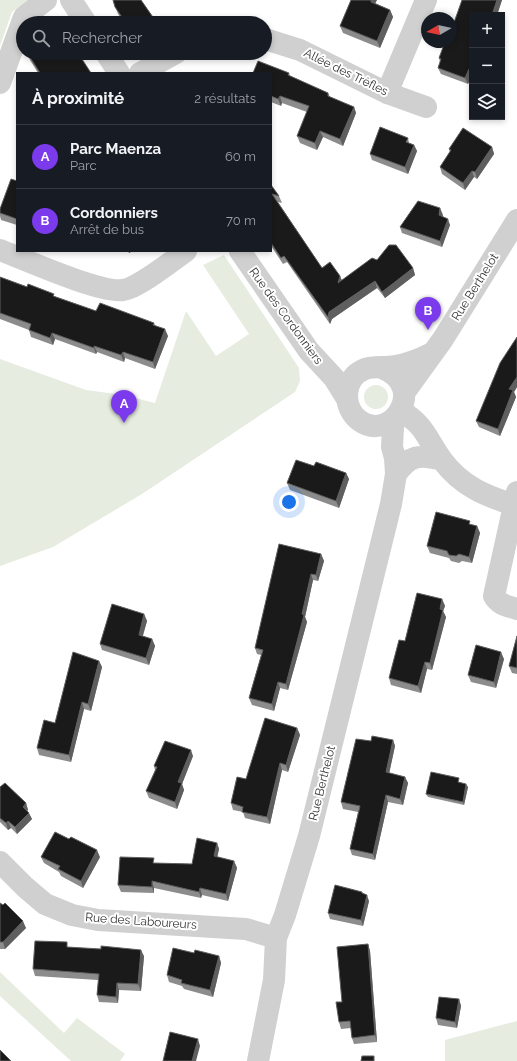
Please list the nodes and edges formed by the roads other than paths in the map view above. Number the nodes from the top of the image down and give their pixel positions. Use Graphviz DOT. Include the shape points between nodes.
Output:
graph roads {
  1 [pos="46,0"];
  2 [pos="71,0"];
  3 [pos="426,0"];
  4 [pos="25,16"];
  5 [pos="81,16"];
  6 [pos="16,39"];
  7 [pos="272,41"];
  8 [pos="111,60"];
  9 [pos="163,60"];
  10 [pos="118,72"];
  11 [pos="142,72"];
  12 [pos="0,83"];
  13 [pos="387,93"];
  14 [pos="426,107"];
  15 [pos="517,220"];
  16 [pos="0,250"];
  17 [pos="185,252"];
  18 [pos="241,252"];
  19 [pos="432,354"];
  20 [pos="315,359"];
  21 [pos="373,368"];
  22 [pos="347,399"];
  23 [pos="400,407"];
  24 [pos="367,425"];
  25 [pos="442,460"];
  26 [pos="396,474"];
  27 [pos="516,501"];
  28 [pos="391,504"];
  29 [pos="517,609"];
  30 [pos="0,862"];
  31 [pos="276,938"];
  32 [pos="258,1061"];
  1 -- 4 [label="street"];
  2 -- 5 [label="street"];
  3 -- 13 [label="street"];
  6 -- 12 [label="street"];
  7 -- 13 [label="street, Allée des Trèfles" via="300,50"];
  8 -- 10 [label="street"];
  9 -- 11 [label="street"];
  13 -- 14 [label="street, Allée des Trèfles"];
  15 -- 19 [label="street, Rue Berthelot"];
  16 -- 17 [label="street" via="102,288 124,290 149,277"];
  18 -- 20 [label="street, Rue des Cordonniers"];
  19 -- 21 [label="street" via="407,364"];
  19 -- 23 [label="street, Rue Berthelot"];
  20 -- 21 [label="street" via="345,368"];
  20 -- 22 [label="street, Rue des Cordonniers" via="334,378"];
  21 -- 22 [label="street" via="357,374 347,390"];
  21 -- 23 [label="street" via="391,371 398,377 402,385"];
  22 -- 24 [label="street" via="354,416"];
  23 -- 24 [label="street" via="381,425"];
  23 -- 25 [label="street" via="423,428"];
  23 -- 26 [label="street, Rue Berthelot" via="392,441"];
  24 -- 28 [label="street, Rue Berthelot" via="385,459"];
  25 -- 26 [label="street" via="430,456 415,456 404,462"];
  25 -- 27 [label="street" via="458,477 480,493"];
  26 -- 28 [label="street, Rue Berthelot"];
  27 -- 29 [label="street" via="494,596 503,605"];
  28 -- 31 [label="street, Rue Berthelot" via="309,836"];
  30 -- 31 [label="street, Rue des Laboureurs" via="46,904 72,915 98,920 246,929"];
  31 -- 32 [label="street, Rue Berthelot" via="274,980"];
}
